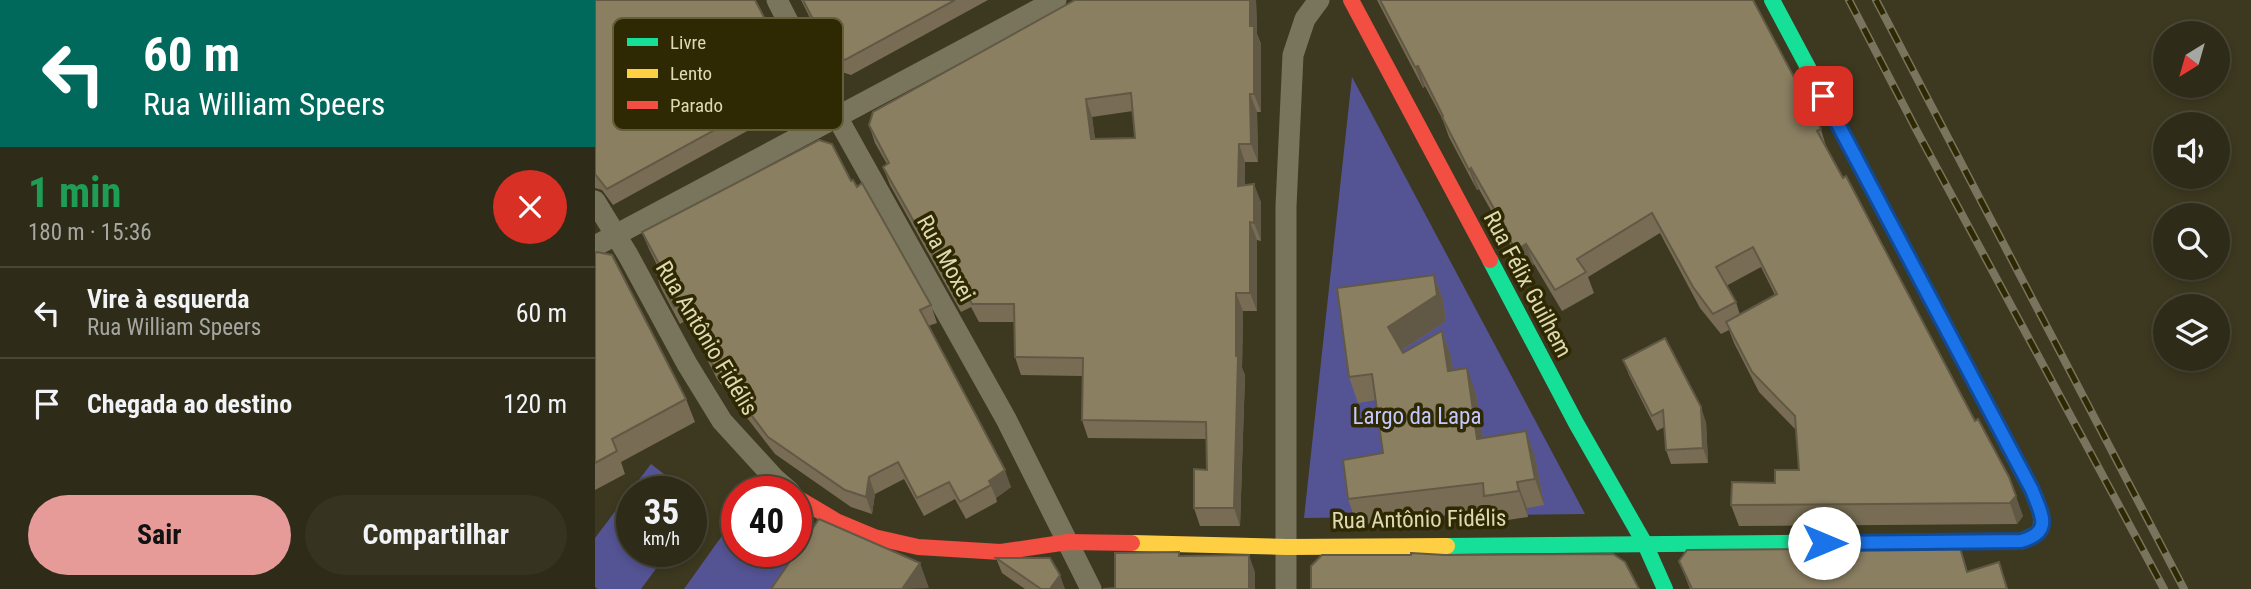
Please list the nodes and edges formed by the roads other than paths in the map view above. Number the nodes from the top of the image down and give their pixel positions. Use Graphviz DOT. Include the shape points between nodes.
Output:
graph roads {
  1 [pos="778,0"];
  2 [pos="1056,0"];
  3 [pos="1319,0"];
  4 [pos="1351,0"];
  5 [pos="1772,0"];
  6 [pos="787,18"];
  7 [pos="843,114"];
  8 [pos="843,128"];
  9 [pos="813,130"];
  10 [pos="595,201"];
  11 [pos="615,235"];
  12 [pos="595,246"];
  13 [pos="773,476"];
  14 [pos="812,507"];
  15 [pos="1067,542"];
  16 [pos="1645,544"];
  17 [pos="1287,547"];
  18 [pos="1091,589"];
  19 [pos="1286,589"];
  20 [pos="1665,589"];
  1 -- 6 [label="street, Rua Moxei"];
  2 -- 7 [label="street"];
  3 -- 17 [label="street" via="1305,19 1293,55 1286,206"];
  4 -- 16 [label="street, Rua Félix Guilhem"];
  5 -- 16 [label="street, Rua Antônio Fidélis" via="2032,490 2043,522 2041,531 2021,541"];
  8 -- 15 [label="street, Rua Moxei" via="1006,419"];
  9 -- 11 [label="street"];
  10 -- 11 [label="street, Rua Antônio Fidélis"];
  11 -- 12 [label="street"];
  11 -- 13 [label="street, Rua Antônio Fidélis" via="722,421"];
  14 -- 15 [label="street, Rua Antônio Fidélis" via="874,537 918,547 1001,552"];
  15 -- 17 [label="street, Rua Antônio Fidélis"];
  15 -- 18 [label="street, Rua Moxei"];
  16 -- 17 [label="street, Rua Antônio Fidélis"];
  16 -- 20 [label="street, Rua Félix Guilhem"];
  17 -- 19 [label="street"];
}
